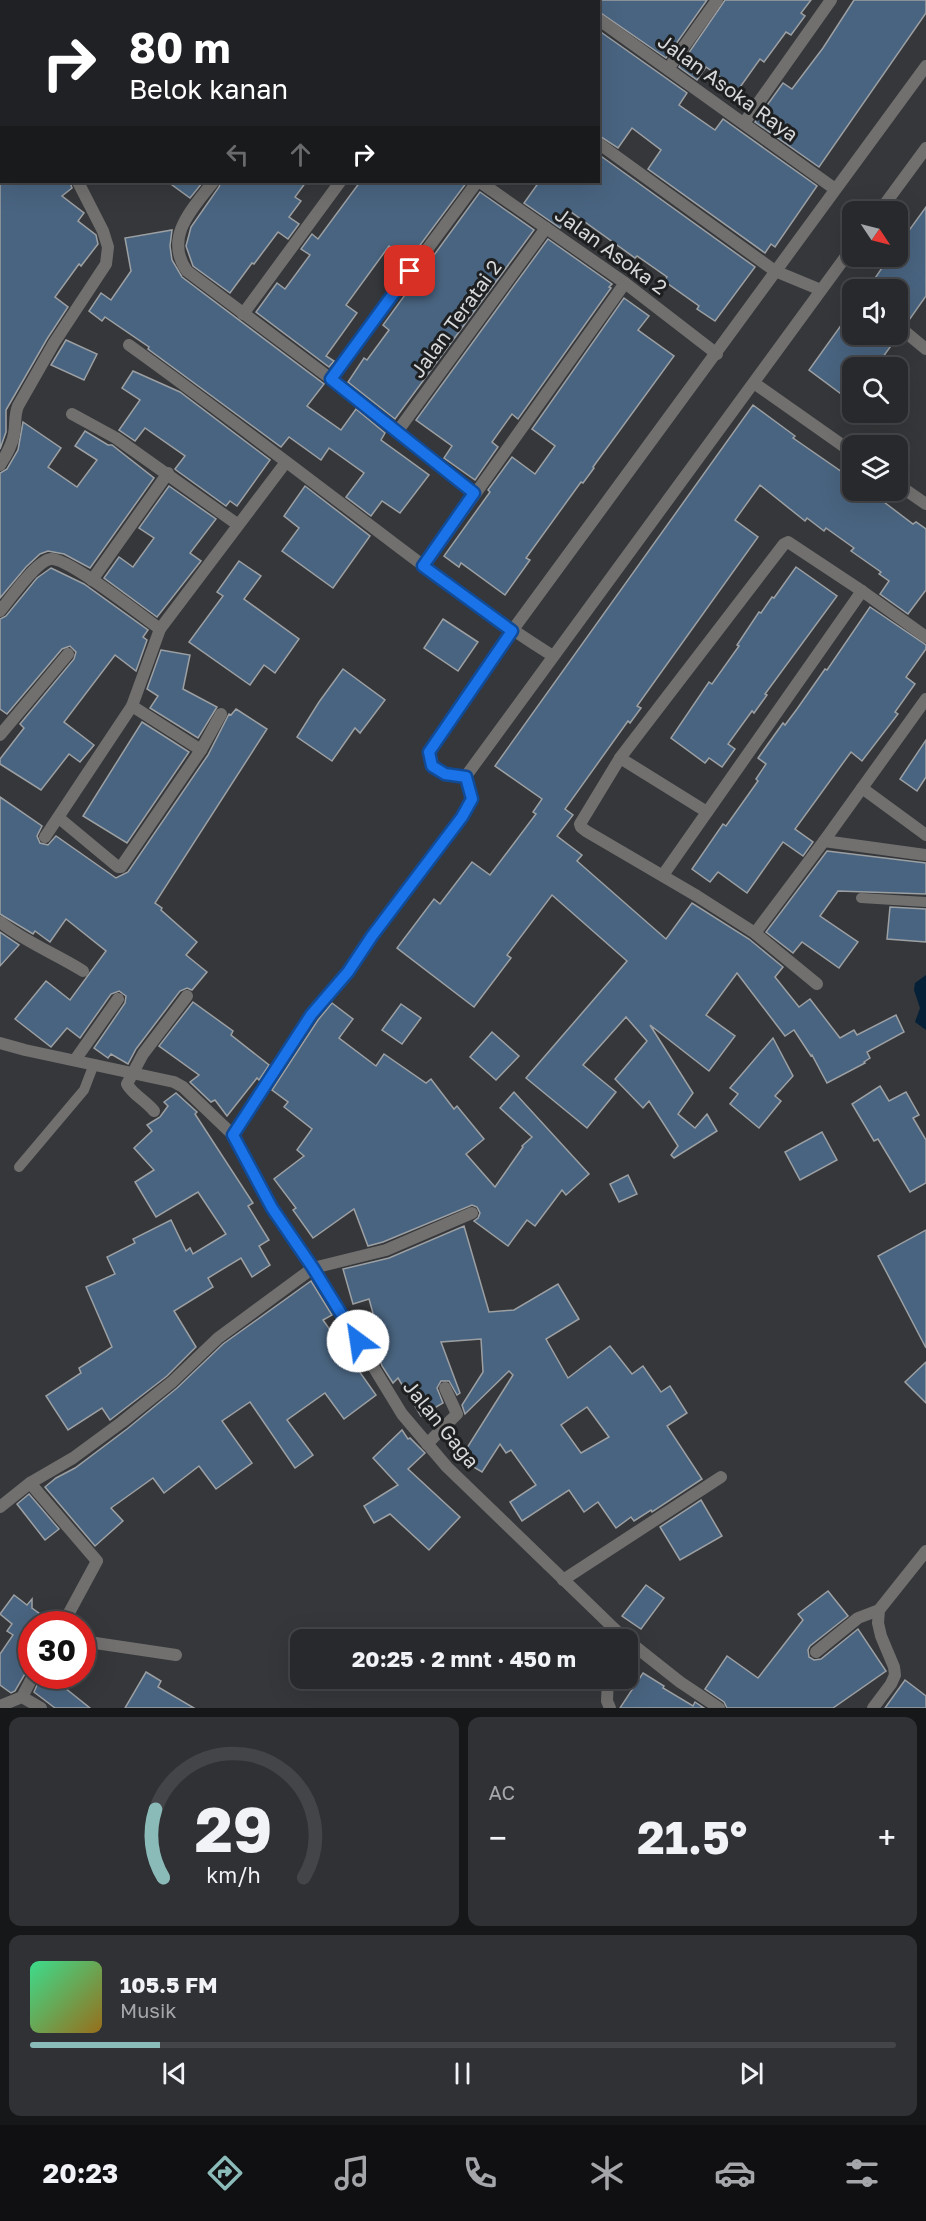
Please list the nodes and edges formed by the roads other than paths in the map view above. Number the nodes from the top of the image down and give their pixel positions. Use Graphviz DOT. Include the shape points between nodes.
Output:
graph roads {
  1 [pos="717,0"];
  2 [pos="831,0"];
  3 [pos="600,20"];
  4 [pos="926,66"];
  5 [pos="668,69"];
  6 [pos="744,123"];
  7 [pos="600,144"];
  8 [pos="926,148"];
  9 [pos="79,183"];
  10 [pos="212,183"];
  11 [pos="339,183"];
  12 [pos="477,183"];
  13 [pos="479,183"];
  14 [pos="835,189"];
  15 [pos="887,201"];
  16 [pos="546,228"];
  17 [pos="842,262"];
  18 [pos="775,271"];
  19 [pos="625,283"];
  20 [pos="821,290"];
  21 [pos="243,314"];
  22 [pos="908,334"];
  23 [pos="129,345"];
  24 [pos="926,349"];
  25 [pos="717,354"];
  26 [pos="331,379"];
  27 [pos="754,383"];
  28 [pos="72,414"];
  29 [pos="398,432"];
  30 [pos="842,445"];
  31 [pos="286,462"];
  32 [pos="0,465"];
  33 [pos="168,473"];
  34 [pos="908,492"];
  35 [pos="474,493"];
  36 [pos="926,504"];
  37 [pos="237,524"];
  38 [pos="423,566"];
  39 [pos="92,580"];
  40 [pos="862,591"];
  41 [pos="0,611"];
  42 [pos="160,629"];
  43 [pos="512,631"];
  44 [pos="926,637"];
  45 [pos="68,654"];
  46 [pos="553,656"];
  47 [pos="926,699"];
  48 [pos="132,706"];
  49 [pos="221,714"];
  50 [pos="0,735"];
  51 [pos="201,750"];
  52 [pos="620,758"];
  53 [pos="466,777"];
  54 [pos="862,788"];
  55 [pos="707,812"];
  56 [pos="59,818"];
  57 [pos="926,835"];
  58 [pos="45,837"];
  59 [pos="824,841"];
  60 [pos="926,855"];
  61 [pos="663,875"];
  62 [pos="861,898"];
  63 [pos="926,902"];
  64 [pos="0,922"];
  65 [pos="755,933"];
  66 [pos="83,971"];
  67 [pos="817,984"];
  68 [pos="187,996"];
  69 [pos="118,999"];
  70 [pos="0,1043"];
  71 [pos="75,1060"];
  72 [pos="94,1064"];
  73 [pos="131,1072"];
  74 [pos="154,1111"];
  75 [pos="233,1135"];
  76 [pos="19,1167"];
  77 [pos="472,1213"];
  78 [pos="313,1268"];
  79 [pos="445,1388"];
  80 [pos="427,1444"];
  81 [pos="721,1477"];
  82 [pos="30,1483"];
  83 [pos="0,1507"];
  84 [pos="926,1551"];
  85 [pos="563,1580"];
  86 [pos="879,1610"];
  87 [pos="70,1611"];
  88 [pos="614,1629"];
  89 [pos="96,1643"];
  90 [pos="638,1649"];
  91 [pos="816,1652"];
  92 [pos="176,1655"];
  93 [pos="26,1689"];
  94 [pos="608,1689"];
  95 [pos="22,1697"];
  96 [pos="0,1706"];
  97 [pos="41,1708"];
  98 [pos="610,1708"];
  99 [pos="720,1708"];
  100 [pos="873,1708"];
  1 -- 5 [label="street"];
  2 -- 6 [label="street"];
  3 -- 5 [label="street, Jalan Asoka Raya"];
  4 -- 14 [label="street"];
  5 -- 6 [label="street, Jalan Asoka Raya"];
  6 -- 14 [label="street, Jalan Asoka Raya"];
  7 -- 18 [label="street"];
  8 -- 15 [label="street"];
  9 -- 32 [label="street" via="103,231 108,247 106,264 18,406 15,433"];
  10 -- 21 [label="street" via="180,227 183,266"];
  11 -- 21 [label="street"];
  12 -- 26 [label="street"];
  13 -- 16 [label="street, Jalan Asoka 2"];
  14 -- 18 [label="street"];
  16 -- 19 [label="street, Jalan Asoka 2"];
  16 -- 29 [label="street, Jalan Teratai 2"];
  17 -- 20 [label="street"];
  18 -- 20 [label="street"];
  18 -- 25 [label="street"];
  19 -- 25 [label="street, Jalan Asoka 2"];
  19 -- 35 [label="street"];
  20 -- 27 [label="street"];
  21 -- 26 [label="street"];
  22 -- 24 [label="street"];
  23 -- 31 [label="street"];
  25 -- 43 [label="street"];
  26 -- 29 [label="street"];
  27 -- 30 [label="street"];
  27 -- 46 [label="street"];
  28 -- 33 [label="street"];
  29 -- 35 [label="street"];
  31 -- 37 [label="street"];
  31 -- 38 [label="street"];
  33 -- 37 [label="street"];
  33 -- 39 [label="street"];
  34 -- 36 [label="street"];
  35 -- 38 [label="street"];
  37 -- 42 [label="street"];
  38 -- 43 [label="street"];
  39 -- 41 [label="street" via="62,561 50,559 39,564"];
  39 -- 42 [label="street"];
  40 -- 44 [label="street"];
  40 -- 52 [label="street" via="788,542 784,544"];
  40 -- 55 [label="street"];
  42 -- 48 [label="street"];
  43 -- 46 [label="street"];
  43 -- 53 [label="street" via="429,752 432,766 445,774"];
  45 -- 50 [label="street"];
  46 -- 53 [label="street"];
  47 -- 54 [label="street"];
  48 -- 51 [label="street"];
  48 -- 56 [label="street"];
  49 -- 51 [label="street"];
  51 -- 56 [label="street" via="121,867"];
  52 -- 55 [label="street"];
  52 -- 61 [label="street" via="581,827"];
  53 -- 75 [label="street" via="472,799 462,817 348,972 311,1015"];
  54 -- 57 [label="street"];
  54 -- 59 [label="street"];
  55 -- 61 [label="street"];
  56 -- 58 [label="street"];
  59 -- 60 [label="street"];
  59 -- 65 [label="street"];
  61 -- 65 [label="street"];
  62 -- 63 [label="lane"];
  64 -- 66 [label="street"];
  65 -- 67 [label="street"];
  68 -- 73 [label="street"];
  69 -- 71 [label="street"];
  70 -- 71 [label="street, Jalan Gaga"];
  71 -- 72 [label="street, Jalan Gaga"];
  72 -- 73 [label="street, Jalan Gaga"];
  72 -- 76 [label="lane" via="84,1090"];
  73 -- 74 [label="street" via="127,1084 130,1090"];
  73 -- 75 [label="street, Jalan Gaga" via="183,1087"];
  75 -- 78 [label="street, Jalan Gaga" via="272,1208"];
  77 -- 78 [label="street" via="386,1250"];
  78 -- 80 [label="street, Jalan Gaga" via="402,1414"];
  78 -- 82 [label="street" via="218,1338 122,1422"];
  79 -- 80 [label="street" via="457,1414"];
  80 -- 85 [label="street, Jalan Gaga"];
  81 -- 85 [label="street"];
  82 -- 83 [label="street"];
  82 -- 87 [label="street" via="97,1561"];
  84 -- 86 [label="street"];
  85 -- 88 [label="street, Jalan Gaga"];
  86 -- 91 [label="street" via="858,1618"];
  86 -- 100 [label="street" via="881,1636 895,1675"];
  89 -- 92 [label="street"];
  90 -- 99 [label="street, Jalan Gaga"];
  93 -- 95 [label="street"];
  94 -- 98 [label="street"];
  95 -- 96 [label="street"];
  95 -- 97 [label="street"];
}
